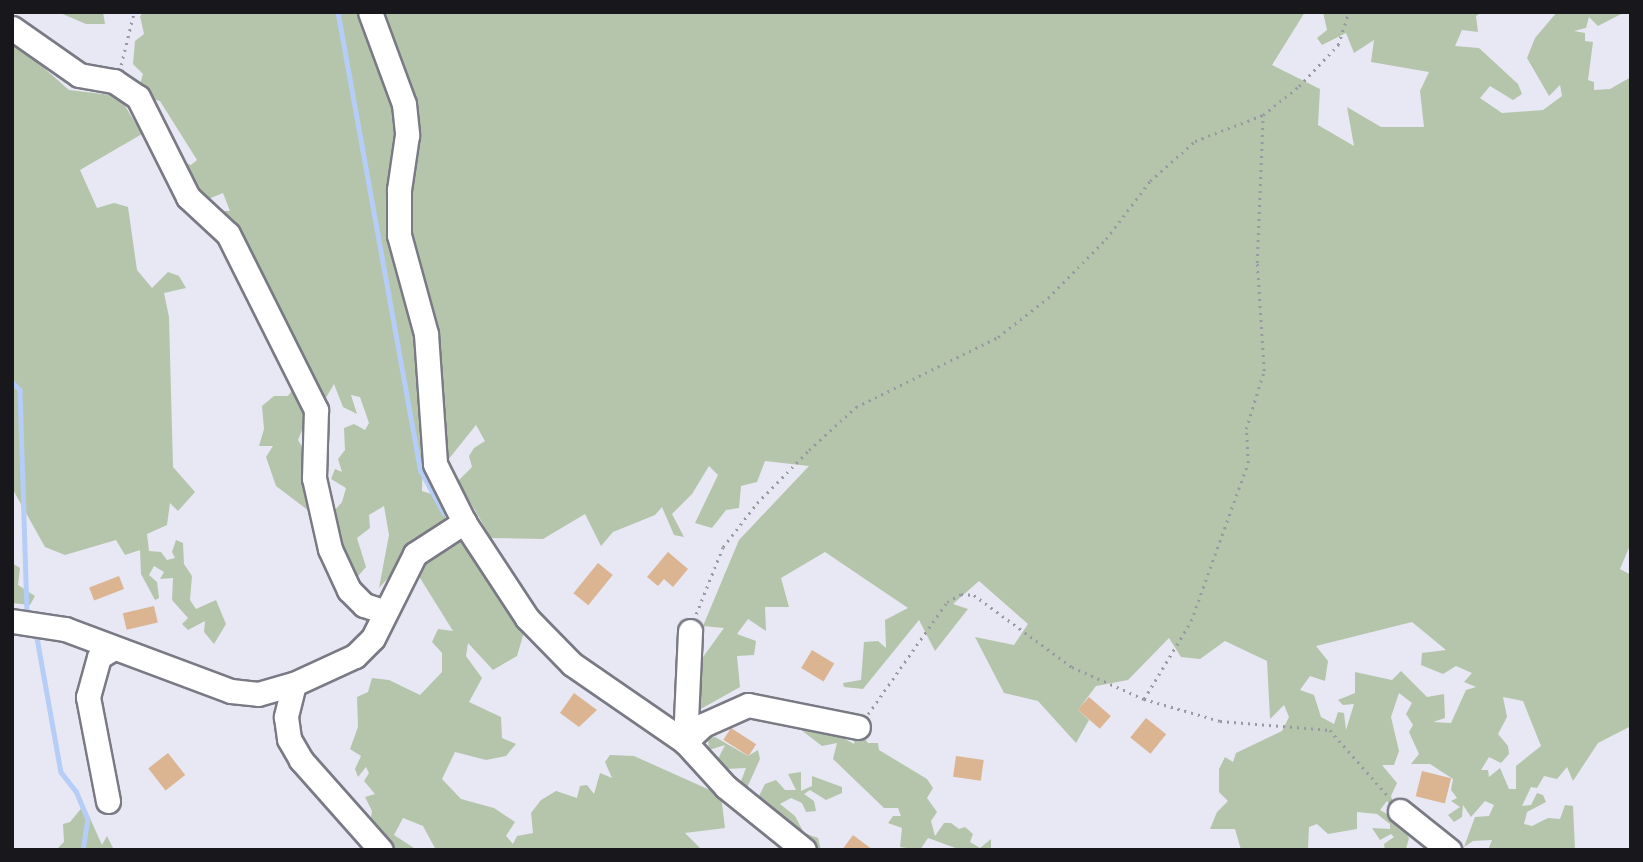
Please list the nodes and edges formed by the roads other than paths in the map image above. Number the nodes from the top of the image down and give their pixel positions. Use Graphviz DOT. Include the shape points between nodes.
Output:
graph roads {
  1 [pos="370,12"];
  2 [pos="12,28"];
  3 [pos="464,522"];
  4 [pos="385,612"];
  5 [pos="12,621"];
  6 [pos="690,631"];
  7 [pos="114,648"];
  8 [pos="294,684"];
  9 [pos="858,727"];
  10 [pos="685,742"];
  11 [pos="108,801"];
  12 [pos="1399,811"];
  13 [pos="381,850"];
  14 [pos="804,850"];
  15 [pos="1449,850"];
  1 -- 3 [label="street" via="404,104 407,135 399,190 399,235 426,334 435,464"];
  2 -- 4 [label="street" via="79,75 114,81 138,96 188,197 228,234 316,410 314,478 330,549 349,590 364,605"];
  3 -- 4 [label="street" via="415,554"];
  3 -- 10 [label="street" via="527,618 572,664"];
  4 -- 8 [label="street" via="373,638 355,656"];
  5 -- 7 [label="street" via="65,629"];
  6 -- 10 [label="street"];
  7 -- 8 [label="street" via="231,691 258,694"];
  7 -- 11 [label="street" via="99,657 88,697"];
  8 -- 13 [label="street" via="286,717 289,739 301,760"];
  9 -- 10 [label="street" via="748,705 703,725"];
  10 -- 14 [label="street" via="726,787"];
  12 -- 15 [label="street"];
}
